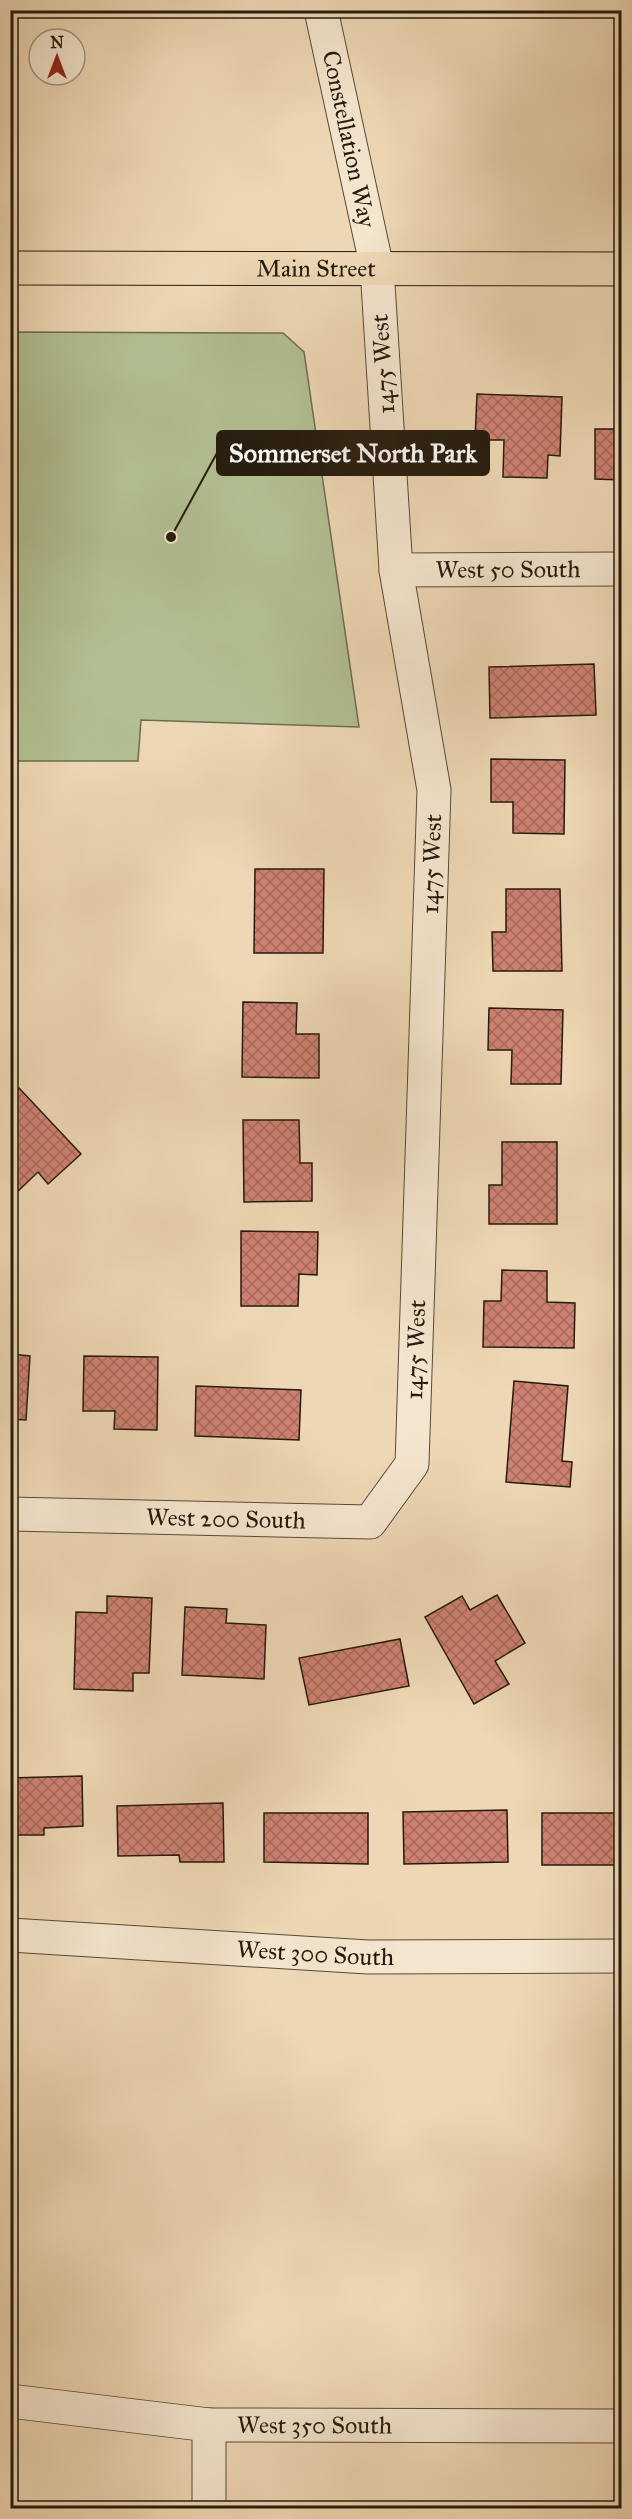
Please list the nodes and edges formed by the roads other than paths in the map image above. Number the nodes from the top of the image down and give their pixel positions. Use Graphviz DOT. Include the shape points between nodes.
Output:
graph roads {
  1 [pos="321,10"];
  2 [pos="10,268"];
  3 [pos="376,268"];
  4 [pos="621,269"];
  5 [pos="621,569"];
  6 [pos="396,570"];
  7 [pos="412,1464"];
  8 [pos="10,1514"];
  9 [pos="10,1935"];
  10 [pos="621,1956"];
  11 [pos="10,2401"];
  12 [pos="209,2425"];
  13 [pos="621,2426"];
  14 [pos="209,2508"];
  1 -- 3 [label="street, Constellation Way"];
  2 -- 3 [label="main road, Main Street"];
  3 -- 4 [label="main road, Main Street"];
  3 -- 6 [label="street, 1475 West"];
  5 -- 6 [label="street, West 50 South"];
  6 -- 7 [label="street, 1475 West" via="434,790"];
  7 -- 8 [label="street, West 200 South" via="370,1522"];
  9 -- 10 [label="street, West 300 South" via="368,1957"];
  11 -- 12 [label="street, West 350 South"];
  12 -- 13 [label="street, West 350 South"];
  12 -- 14 [label="street"];
}
